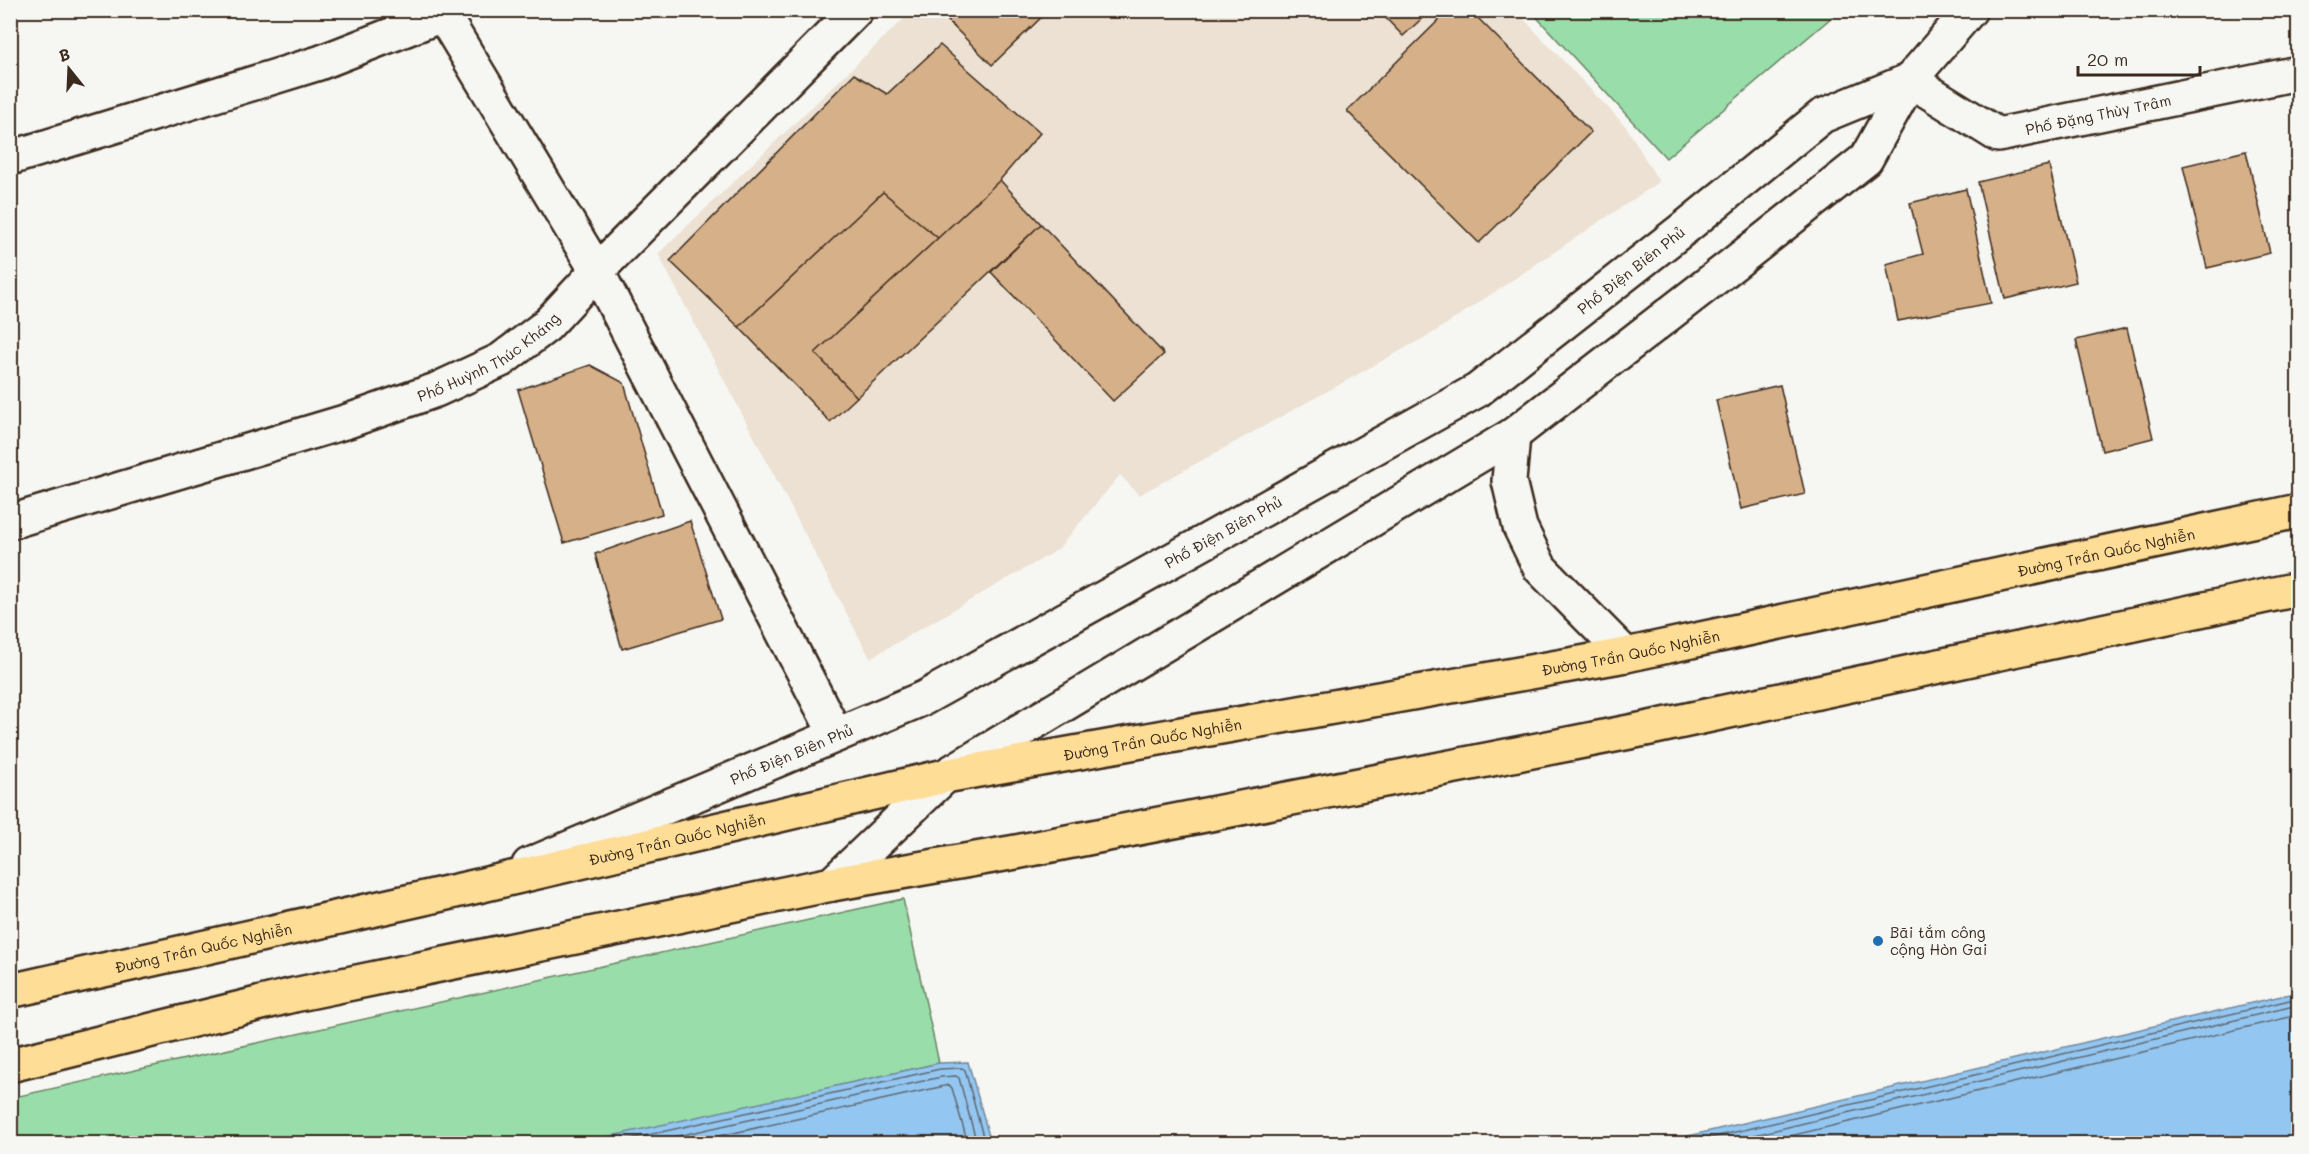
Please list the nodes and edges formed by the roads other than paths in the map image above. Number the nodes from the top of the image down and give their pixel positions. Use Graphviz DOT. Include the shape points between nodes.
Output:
graph roads {
  1 [pos="856,10"];
  2 [pos="1970,10"];
  3 [pos="441,13"];
  4 [pos="2298,73"];
  5 [pos="1910,80"];
  6 [pos="10,158"];
  7 [pos="597,271"];
  8 [pos="1513,435"];
  9 [pos="2298,511"];
  10 [pos="10,522"];
  11 [pos="2298,589"];
  12 [pos="1626,655"];
  13 [pos="836,735"];
  14 [pos="945,776"];
  15 [pos="832,884"];
  16 [pos="478,886"];
  17 [pos="10,991"];
  18 [pos="10,1065"];
  1 -- 7 [label="street, Phố Huỳnh Thúc Kháng"];
  2 -- 5 [label="street, Phố Điện Biên Phủ"];
  3 -- 6 [label="street" via="319,63"];
  3 -- 7 [label="street"];
  4 -- 5 [label="street, Phố Đặng Thùy Trâm" via="1998,135"];
  5 -- 8 [label="street, Phố Điện Biên Phủ" via="1866,159"];
  5 -- 13 [label="street, Phố Điện Biên Phủ" via="1822,116 1478,390 924,698"];
  7 -- 10 [label="street, Phố Huỳnh Thúc Kháng" via="546,326 501,360 436,390 348,421"];
  7 -- 13 [label="street"];
  8 -- 12 [label="street" via="1509,480 1520,527 1540,568"];
  8 -- 14 [label="street, Phố Điện Biên Phủ"];
  9 -- 12 [label="main road, Đường Trần Quốc Nghiễn"];
  11 -- 15 [label="main road" via="1638,730 1016,852"];
  12 -- 14 [label="main road, Đường Trần Quốc Nghiễn"];
  13 -- 16 [label="street, Phố Điện Biên Phủ"];
  14 -- 15 [label="street, Phố Điện Biên Phủ"];
  14 -- 16 [label="main road, Đường Trần Quốc Nghiễn"];
  15 -- 18 [label="main road" via="294,995"];
  16 -- 17 [label="main road, Đường Trần Quốc Nghiễn"];
}
